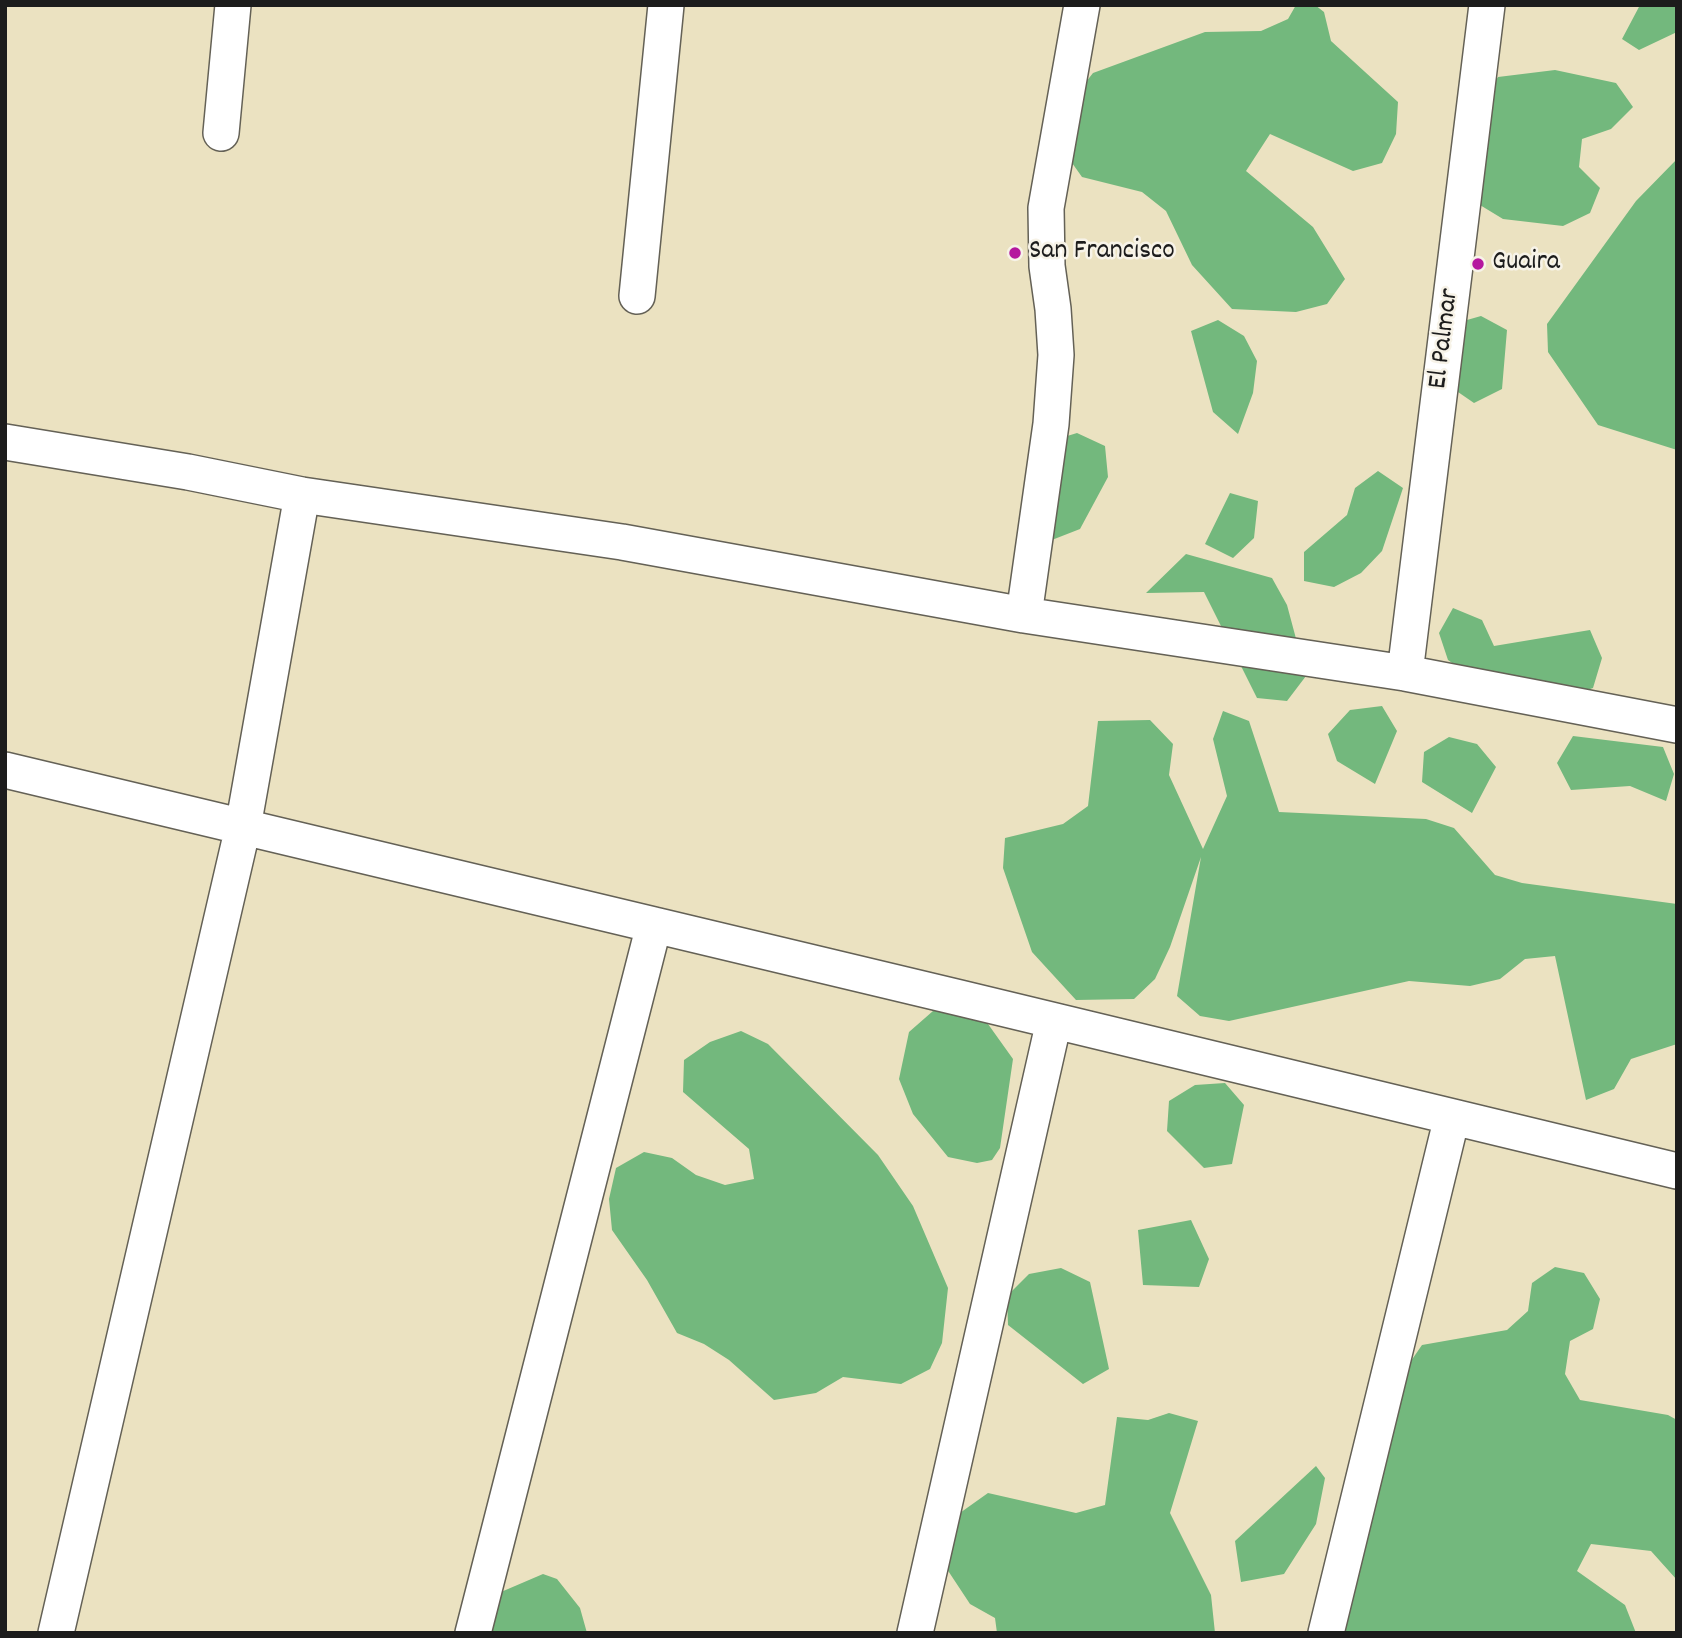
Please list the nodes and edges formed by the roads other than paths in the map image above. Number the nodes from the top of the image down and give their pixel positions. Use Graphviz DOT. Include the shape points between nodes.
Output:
graph roads {
  1 [pos="233,5"];
  2 [pos="666,5"];
  3 [pos="1082,5"];
  4 [pos="1487,5"];
  5 [pos="221,133"];
  6 [pos="637,296"];
  7 [pos="5,442"];
  8 [pos="302,495"];
  9 [pos="1024,615"];
  10 [pos="1405,673"];
  11 [pos="1677,725"];
  12 [pos="5,770"];
  13 [pos="243,827"];
  14 [pos="654,925"];
  15 [pos="1054,1021"];
  16 [pos="1452,1117"];
  17 [pos="1677,1171"];
  18 [pos="56,1633"];
  19 [pos="473,1633"];
  20 [pos="915,1633"];
  21 [pos="1326,1633"];
  1 -- 5 [label="street"];
  2 -- 6 [label="street"];
  3 -- 9 [label="street" via="1046,208 1056,355"];
  4 -- 10 [label="street, El Palmar"];
  7 -- 8 [label="street"];
  8 -- 9 [label="street" via="622,542"];
  8 -- 13 [label="street"];
  9 -- 10 [label="street"];
  10 -- 11 [label="street"];
  12 -- 13 [label="street"];
  13 -- 14 [label="street"];
  13 -- 18 [label="street"];
  14 -- 15 [label="street"];
  14 -- 19 [label="street"];
  15 -- 16 [label="street"];
  15 -- 20 [label="street"];
  16 -- 17 [label="street"];
  16 -- 21 [label="street"];
}
